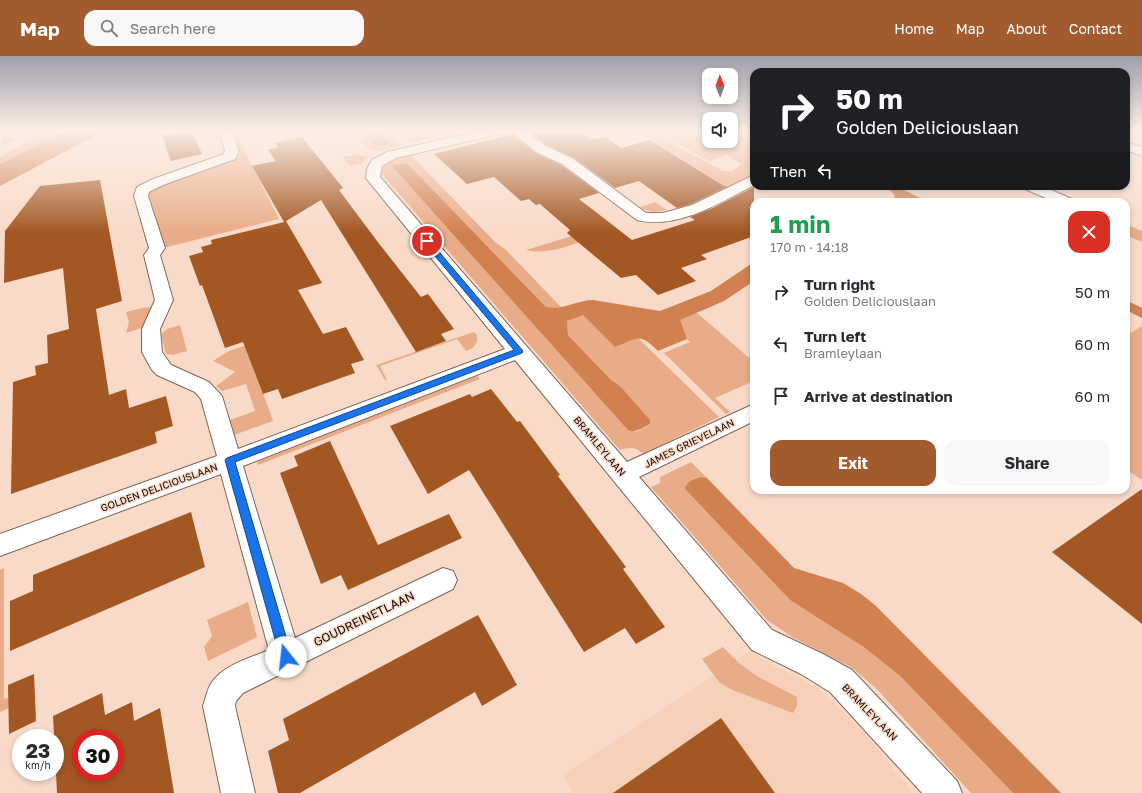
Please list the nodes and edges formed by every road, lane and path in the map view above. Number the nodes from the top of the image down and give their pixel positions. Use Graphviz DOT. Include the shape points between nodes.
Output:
graph roads {
  1 [pos="209,164"];
  2 [pos="376,164"];
  3 [pos="572,164"];
  4 [pos="750,181"];
  5 [pos="1039,190"];
  6 [pos="1058,198"];
  7 [pos="519,351"];
  8 [pos="750,414"];
  9 [pos="230,460"];
  10 [pos="623,474"];
  11 [pos="0,545"];
  12 [pos="443,580"];
  13 [pos="286,657"];
  14 [pos="238,793"];
  15 [pos="945,793"];
  1 -- 9 [label="street" via="158,182 142,190 141,196 157,248 152,255 164,300 151,329 152,352 164,370 202,387 211,396"];
  2 -- 7 [label="street, BRAMLEYLAAN" via="373,178"];
  3 -- 4 [label="street" via="646,218 664,218 696,208"];
  5 -- 6 [label="street"];
  7 -- 9 [label="street, GOLDEN DELICIOUSLAAN"];
  7 -- 10 [label="street, BRAMLEYLAAN"];
  8 -- 10 [label="street, JAMES GRIEVELAAN"];
  9 -- 11 [label="street, GOLDEN DELICIOUSLAAN"];
  9 -- 13 [label="street"];
  10 -- 15 [label="street, BRAMLEYLAAN" via="762,640 841,681"];
  12 -- 13 [label="street, GOUDREINETLAAN"];
  13 -- 14 [label="street, GOUDREINETLAAN" via="232,682 222,694 219,706"];
}
